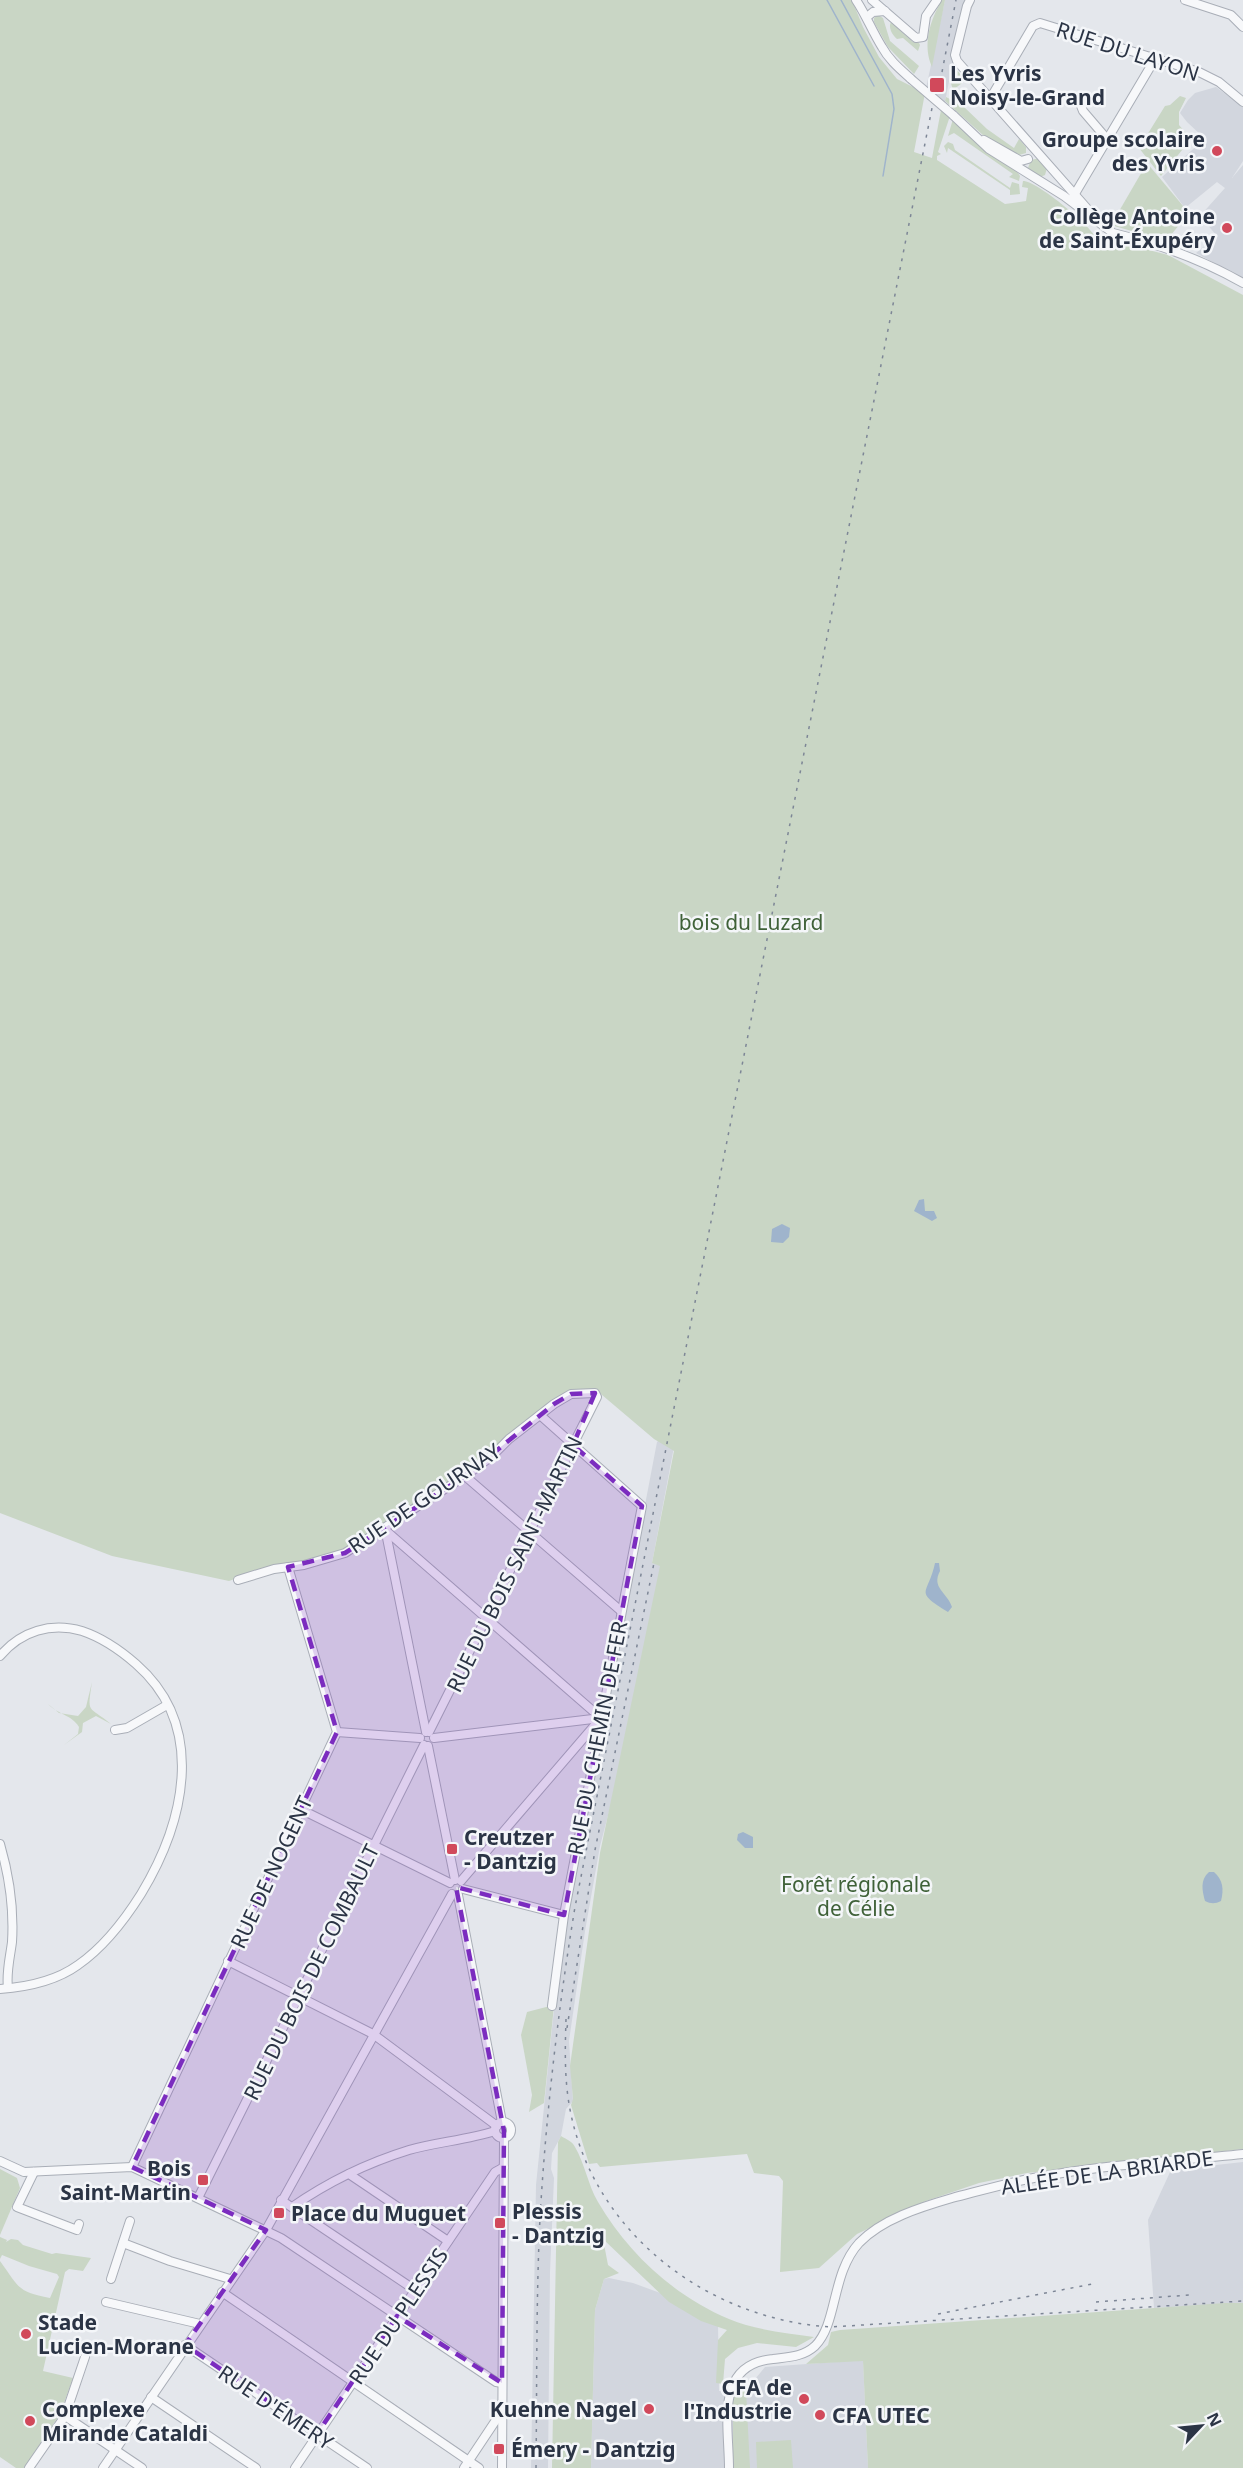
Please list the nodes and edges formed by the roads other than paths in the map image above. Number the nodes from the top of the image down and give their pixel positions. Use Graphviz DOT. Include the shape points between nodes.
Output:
graph roads {
  1 [pos="856,0"];
  2 [pos="872,0"];
  3 [pos="937,0"];
  4 [pos="970,0"];
  5 [pos="1189,1"];
  6 [pos="885,11"];
  7 [pos="865,12"];
  8 [pos="1243,27"];
  9 [pos="1155,59"];
  10 [pos="990,99"];
  11 [pos="1078,99"];
  12 [pos="1243,102"];
  13 [pos="975,134"];
  14 [pos="1107,139"];
  15 [pos="1029,143"];
  16 [pos="1039,153"];
  17 [pos="1029,157"];
  18 [pos="1051,167"];
  19 [pos="1026,172"];
  20 [pos="1038,180"];
  21 [pos="1075,193"];
  22 [pos="1070,201"];
  23 [pos="1097,221"];
  24 [pos="1243,284"];
  25 [pos="597,1395"];
  26 [pos="540,1415"];
  27 [pos="573,1445"];
  28 [pos="465,1476"];
  29 [pos="385,1531"];
  30 [pos="530,1532"];
  31 [pos="288,1567"];
  32 [pos="238,1580"];
  33 [pos="621,1611"];
  34 [pos="487,1619"];
  35 [pos="0,1656"];
  36 [pos="168,1705"];
  37 [pos="601,1718"];
  38 [pos="115,1730"];
  39 [pos="337,1732"];
  40 [pos="427,1739"];
  41 [pos="300,1809"];
  42 [pos="0,1844"];
  43 [pos="373,1846"];
  44 [pos="456,1887"];
  45 [pos="564,1915"];
  46 [pos="228,1961"];
  47 [pos="6,1975"];
  48 [pos="0,1984"];
  49 [pos="4,1988"];
  50 [pos="299,1995"];
  51 [pos="552,2006"];
  52 [pos="373,2034"];
  53 [pos="498,2126"];
  54 [pos="504,2139"];
  55 [pos="1243,2154"];
  56 [pos="0,2161"];
  57 [pos="132,2167"];
  58 [pos="504,2167"];
  59 [pos="20,2172"];
  60 [pos="34,2172"];
  61 [pos="349,2174"];
  62 [pos="26,2189"];
  63 [pos="198,2198"];
  64 [pos="281,2199"];
  65 [pos="292,2207"];
  66 [pos="130,2221"];
  67 [pos="79,2224"];
  68 [pos="266,2230"];
  69 [pos="448,2241"];
  70 [pos="123,2243"];
  71 [pos="111,2279"];
  72 [pos="230,2279"];
  73 [pos="415,2290"];
  74 [pos="222,2292"];
  75 [pos="106,2302"];
  76 [pos="397,2316"];
  77 [pos="200,2324"];
  78 [pos="185,2345"];
  79 [pos="85,2357"];
  80 [pos="352,2383"];
  81 [pos="502,2383"];
  82 [pos="151,2397"];
  83 [pos="502,2415"];
  84 [pos="65,2416"];
  85 [pos="317,2434"];
  86 [pos="115,2450"];
  87 [pos="466,2464"];
  88 [pos="29,2468"];
  89 [pos="103,2468"];
  90 [pos="142,2468"];
  91 [pos="256,2468"];
  92 [pos="295,2468"];
  93 [pos="367,2468"];
  94 [pos="479,2468"];
  95 [pos="502,2468"];
  96 [pos="729,2468"];
  1 -- 7 [label="street"];
  2 -- 6 [label="street"];
  3 -- 6 [label="street" via="926,16 923,37 916,38"];
  4 -- 10 [label="street" via="955,58"];
  5 -- 8 [label="street" via="1236,19"];
  6 -- 7 [label="street"];
  7 -- 13 [label="street, bridge" via="882,48 896,65"];
  9 -- 10 [label="street, RUE DU LAYON" via="1040,22 1033,26"];
  9 -- 12 [label="street, RUE DU LAYON" via="1210,77"];
  9 -- 14 [label="street"];
  10 -- 15 [label="street"];
  11 -- 14 [label="street"];
  13 -- 17 [label="street" via="1021,161"];
  13 -- 19 [label="street" via="989,149"];
  14 -- 21 [label="street"];
  15 -- 16 [label="street"];
  15 -- 17 [label="street"];
  16 -- 17 [label="street"];
  16 -- 18 [label="street"];
  17 -- 19 [label="street"];
  18 -- 20 [label="street" via="1047,177"];
  18 -- 21 [label="street"];
  19 -- 20 [label="street"];
  20 -- 22 [label="street"];
  21 -- 22 [label="street"];
  21 -- 23 [label="street"];
  22 -- 23 [label="street"];
  23 -- 24 [label="street" via="1113,233 1198,259"];
  25 -- 26 [label="street, RUE DE GOURNAY" via="571,1394"];
  25 -- 27 [label="street, RUE DU BOIS SAINT-MARTIN"];
  26 -- 27 [label="street"];
  26 -- 28 [label="street, RUE DE GOURNAY"];
  27 -- 30 [label="street, RUE DU BOIS SAINT-MARTIN"];
  27 -- 33 [label="street, RUE DU CHEMIN DE FER" via="642,1506"];
  28 -- 29 [label="street, RUE DE GOURNAY"];
  28 -- 30 [label="street"];
  29 -- 31 [label="street, RUE DE GOURNAY" via="345,1553"];
  29 -- 34 [label="street"];
  29 -- 40 [label="street"];
  30 -- 33 [label="street"];
  30 -- 34 [label="street, RUE DU BOIS SAINT-MARTIN"];
  31 -- 32 [label="street, RUE DE GOURNAY"];
  31 -- 39 [label="street"];
  33 -- 37 [label="street, RUE DU CHEMIN DE FER"];
  34 -- 37 [label="street"];
  34 -- 40 [label="street, RUE DU BOIS SAINT-MARTIN"];
  35 -- 36 [label="street" via="27,1633 47,1628 75,1629 94,1635 127,1656 148,1676"];
  36 -- 38 [label="street" via="127,1728"];
  36 -- 49 [label="street" via="181,1752 181,1797 169,1838 148,1882 120,1924 77,1966 50,1979"];
  37 -- 40 [label="street"];
  37 -- 44 [label="street"];
  37 -- 45 [label="street, RUE DU CHEMIN DE FER"];
  39 -- 40 [label="street"];
  39 -- 41 [label="street, RUE DE NOGENT"];
  40 -- 43 [label="street, RUE DU BOIS DE COMBAULT"];
  40 -- 44 [label="street"];
  41 -- 43 [label="street"];
  41 -- 46 [label="street, RUE DE NOGENT"];
  42 -- 47 [label="street" via="11,1909 12,1941"];
  43 -- 44 [label="street"];
  43 -- 50 [label="street, RUE DU BOIS DE COMBAULT"];
  44 -- 45 [label="street"];
  44 -- 52 [label="street"];
  44 -- 53 [label="street"];
  45 -- 51 [label="street, RUE DU CHEMIN DE FER"];
  46 -- 50 [label="street"];
  46 -- 57 [label="street, RUE DE NOGENT"];
  47 -- 48 [label="street"];
  47 -- 49 [label="street"];
  50 -- 52 [label="street"];
  50 -- 63 [label="street, RUE DU BOIS DE COMBAULT"];
  52 -- 53 [label="street"];
  52 -- 64 [label="street"];
  53 -- 54 [label="street" via="499,2137"];
  53 -- 54 [label="street" via="509,2124 512,2129"];
  53 -- 61 [label="street" via="410,2150"];
  54 -- 58 [label="street"];
  55 -- 96 [label="street, ALLÉE DE LA BRIARDE" via="1047,2175 990,2187 910,2213 870,2234 842,2268 826,2327 817,2343 793,2357 750,2363 732,2383"];
  56 -- 59 [label="street"];
  57 -- 60 [label="street"];
  57 -- 63 [label="street"];
  58 -- 69 [label="street, RUE DU PLESSIS" via="495,2172"];
  58 -- 81 [label="street"];
  59 -- 60 [label="street"];
  59 -- 62 [label="street"];
  60 -- 62 [label="street"];
  61 -- 65 [label="street"];
  61 -- 69 [label="street"];
  62 -- 67 [label="street" via="17,2207 77,2230"];
  63 -- 68 [label="street"];
  64 -- 65 [label="street"];
  64 -- 68 [label="street"];
  65 -- 73 [label="street"];
  66 -- 70 [label="street"];
  68 -- 72 [label="street"];
  68 -- 76 [label="street"];
  69 -- 73 [label="street, RUE DU PLESSIS"];
  70 -- 71 [label="street"];
  70 -- 72 [label="street" via="170,2262"];
  72 -- 74 [label="street"];
  73 -- 76 [label="street, RUE DU PLESSIS"];
  74 -- 77 [label="street"];
  74 -- 80 [label="street"];
  75 -- 77 [label="street"];
  76 -- 80 [label="street, RUE DU PLESSIS"];
  76 -- 81 [label="street"];
  77 -- 78 [label="street"];
  78 -- 82 [label="street"];
  78 -- 85 [label="street, RUE D'ÉMERY"];
  79 -- 84 [label="street"];
  80 -- 85 [label="street, RUE DU PLESSIS"];
  80 -- 87 [label="street"];
  81 -- 83 [label="street"];
  82 -- 86 [label="street"];
  82 -- 91 [label="street"];
  83 -- 87 [label="street"];
  83 -- 95 [label="street"];
  84 -- 86 [label="street"];
  84 -- 88 [label="street"];
  85 -- 92 [label="street, RUE DU PLESSIS"];
  85 -- 93 [label="street, RUE D'ÉMERY"];
  86 -- 89 [label="street"];
  86 -- 90 [label="street"];
  87 -- 94 [label="street"];
}
